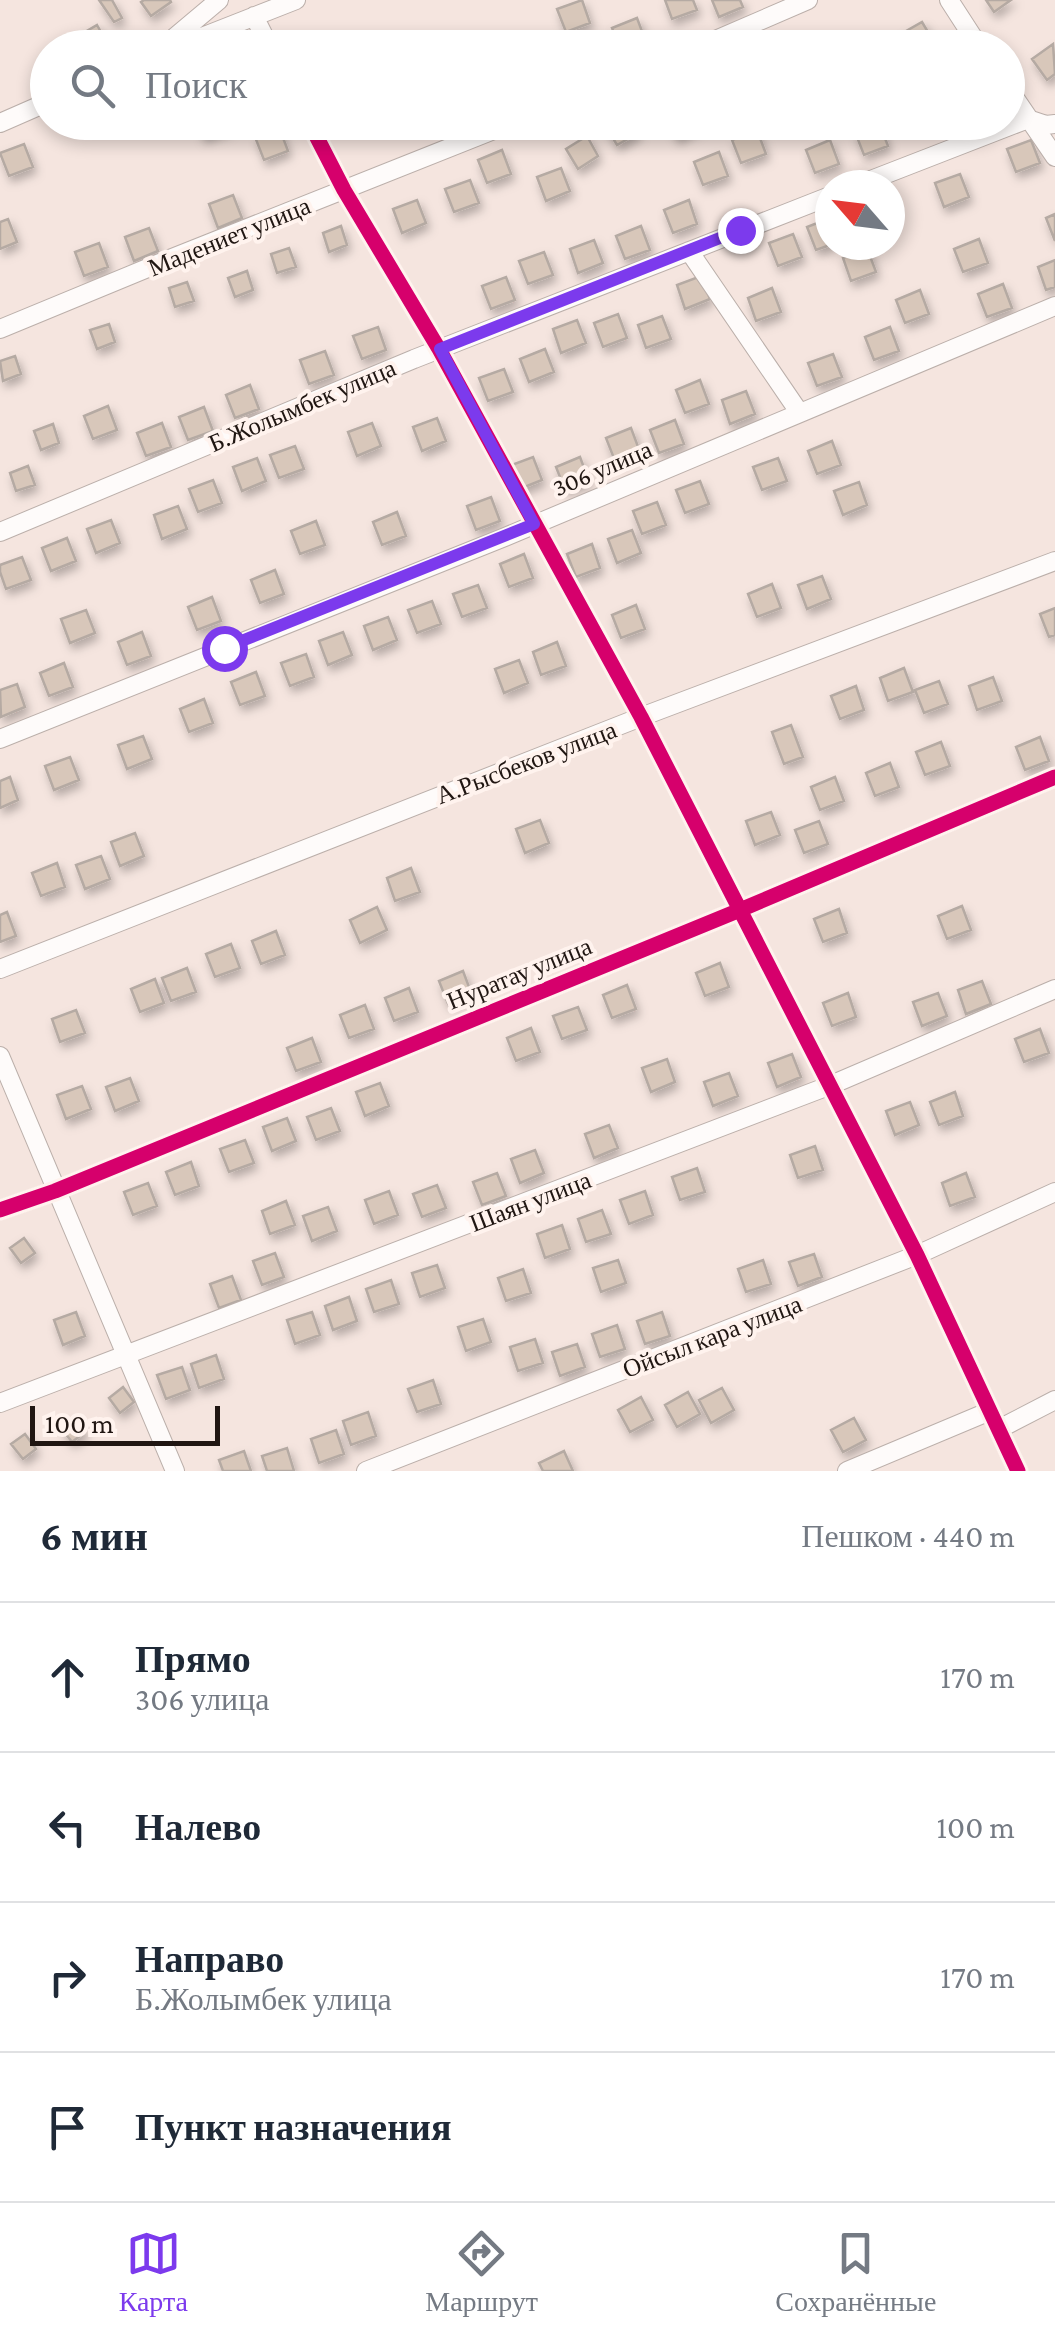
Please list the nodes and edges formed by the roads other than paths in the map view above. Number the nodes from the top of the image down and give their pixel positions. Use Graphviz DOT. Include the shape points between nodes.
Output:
graph roads {
  1 [pos="219,0"];
  2 [pos="296,0"];
  3 [pos="808,0"];
  4 [pos="949,0"];
  5 [pos="254,16"];
  6 [pos="183,30"];
  7 [pos="219,30"];
  8 [pos="261,30"];
  9 [pos="739,30"];
  10 [pos="968,30"];
  11 [pos="30,110"];
  12 [pos="1025,114"];
  13 [pos="1028,119"];
  14 [pos="1025,120"];
  15 [pos="0,123"];
  16 [pos="1055,124"];
  17 [pos="318,140"];
  18 [pos="469,140"];
  19 [pos="974,140"];
  20 [pos="1055,157"];
  21 [pos="897,170"];
  22 [pos="344,190"];
  23 [pos="815,202"];
  24 [pos="689,250"];
  25 [pos="1055,306"];
  26 [pos="0,329"];
  27 [pos="440,349"];
  28 [pos="799,412"];
  29 [pos="534,524"];
  30 [pos="0,532"];
  31 [pos="1055,562"];
  32 [pos="642,717"];
  33 [pos="0,739"];
  34 [pos="1055,777"];
  35 [pos="740,910"];
  36 [pos="0,968"];
  37 [pos="1055,988"];
  38 [pos="0,1056"];
  39 [pos="831,1086"];
  40 [pos="56,1190"];
  41 [pos="1055,1192"];
  42 [pos="0,1210"];
  43 [pos="917,1256"];
  44 [pos="126,1356"];
  45 [pos="1055,1400"];
  46 [pos="0,1403"];
  47 [pos="990,1411"];
  48 [pos="999,1429"];
  49 [pos="176,1471"];
  50 [pos="366,1471"];
  51 [pos="847,1471"];
  52 [pos="1018,1471"];
  1 -- 6 [label="street"];
  2 -- 5 [label="street"];
  3 -- 9 [label="street"];
  4 -- 10 [label="street"];
  5 -- 7 [label="street"];
  5 -- 8 [label="street"];
  11 -- 15 [label="street"];
  12 -- 13 [label="street"];
  13 -- 14 [label="street"];
  13 -- 16 [label="street"];
  13 -- 20 [label="street"];
  17 -- 22 [label="street"];
  18 -- 22 [label="street, Мадениет улица"];
  19 -- 21 [label="street"];
  22 -- 26 [label="street, Мадениет улица"];
  22 -- 27 [label="street"];
  23 -- 24 [label="street, Б.Жолымбек улица"];
  24 -- 27 [label="street, Б.Жолымбек улица"];
  24 -- 28 [label="street"];
  25 -- 28 [label="street, 306 улица"];
  27 -- 29 [label="street"];
  27 -- 30 [label="street, Б.Жолымбек улица"];
  28 -- 29 [label="street, 306 улица"];
  29 -- 32 [label="street"];
  29 -- 33 [label="street, 306 улица"];
  31 -- 32 [label="street, А.Рысбеков улица"];
  32 -- 35 [label="street"];
  32 -- 36 [label="street, А.Рысбеков улица"];
  34 -- 35 [label="street, Нуратау улица"];
  35 -- 39 [label="street"];
  35 -- 40 [label="street, Нуратау улица"];
  37 -- 39 [label="street, Шаян улица"];
  38 -- 40 [label="street"];
  39 -- 43 [label="street"];
  39 -- 44 [label="street, Шаян улица"];
  40 -- 42 [label="street, Нуратау улица"];
  40 -- 44 [label="street"];
  41 -- 43 [label="street, Ойсыл кара улица"];
  43 -- 47 [label="street"];
  43 -- 50 [label="street, Ойсыл кара улица"];
  44 -- 46 [label="street, Шаян улица"];
  44 -- 49 [label="street"];
  45 -- 48 [label="street"];
  47 -- 48 [label="street"];
  47 -- 51 [label="street"];
  48 -- 52 [label="street"];
}
